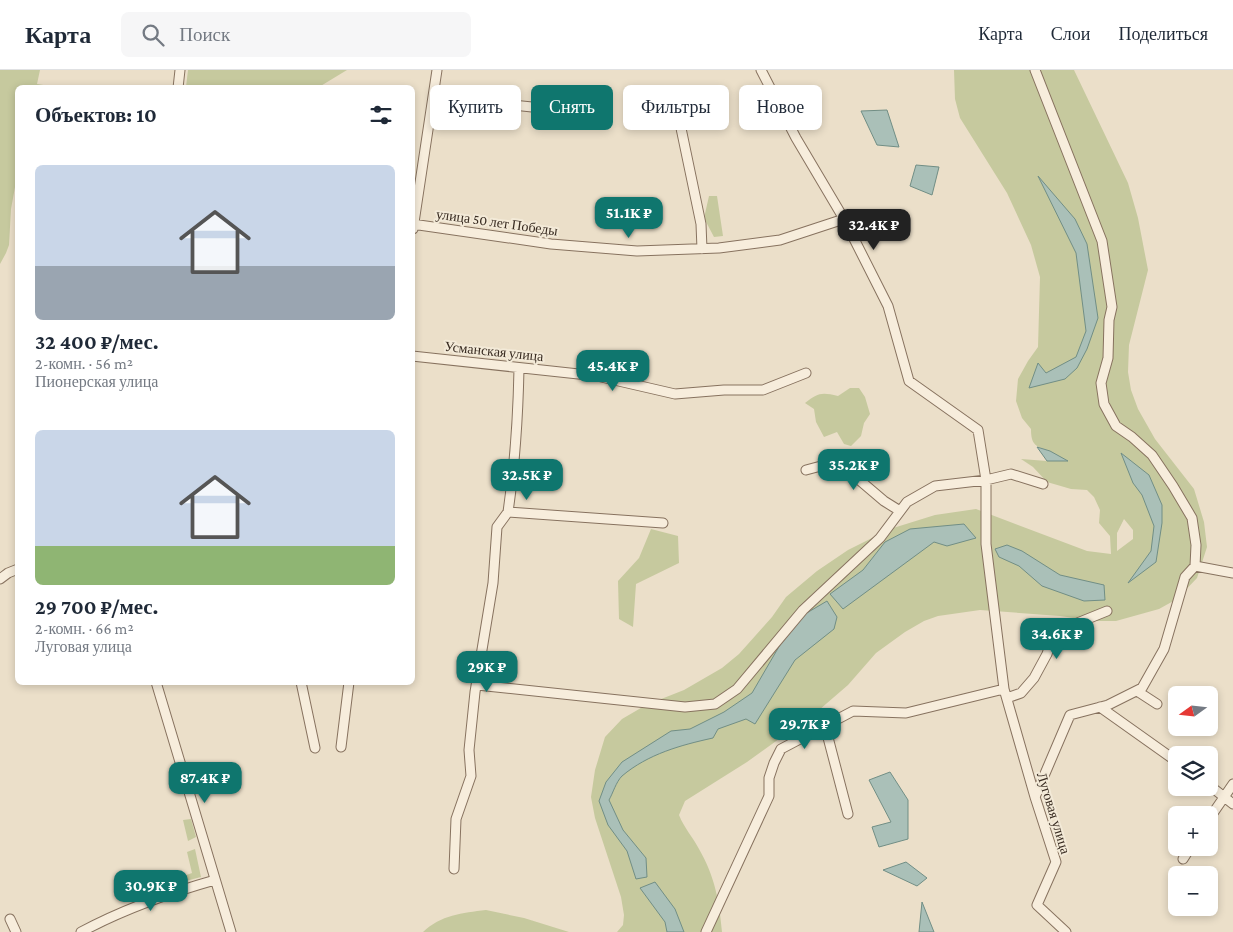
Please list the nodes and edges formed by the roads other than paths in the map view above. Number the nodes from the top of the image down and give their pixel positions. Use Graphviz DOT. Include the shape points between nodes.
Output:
graph roads {
  1 [pos="180,70"];
  2 [pos="437,70"];
  3 [pos="761,70"];
  4 [pos="1036,70"];
  5 [pos="178,85"];
  6 [pos="435,85"];
  7 [pos="430,116"];
  8 [pos="682,130"];
  9 [pos="415,213"];
  10 [pos="844,219"];
  11 [pos="415,226"];
  12 [pos="702,248"];
  13 [pos="415,356"];
  14 [pos="519,368"];
  15 [pos="806,373"];
  16 [pos="806,470"];
  17 [pos="986,480"];
  18 [pos="1043,484"];
  19 [pos="900,511"];
  20 [pos="508,512"];
  21 [pos="663,523"];
  22 [pos="1195,566"];
  23 [pos="15,570"];
  24 [pos="1233,573"];
  25 [pos="0,579"];
  26 [pos="1107,611"];
  27 [pos="157,685"];
  28 [pos="302,685"];
  29 [pos="348,685"];
  30 [pos="477,685"];
  31 [pos="1137,691"];
  32 [pos="1005,694"];
  33 [pos="1157,704"];
  34 [pos="1100,707"];
  35 [pos="825,726"];
  36 [pos="341,747"];
  37 [pos="315,748"];
  38 [pos="1168,755"];
  39 [pos="1233,784"];
  40 [pos="1218,792"];
  41 [pos="1224,796"];
  42 [pos="1035,797"];
  43 [pos="1233,804"];
  44 [pos="1217,806"];
  45 [pos="848,814"];
  46 [pos="1185,856"];
  47 [pos="1183,859"];
  48 [pos="454,869"];
  49 [pos="215,880"];
  50 [pos="10,919"];
  51 [pos="16,932"];
  52 [pos="81,932"];
  53 [pos="231,932"];
  54 [pos="706,932"];
  55 [pos="1066,932"];
  1 -- 5 [label="street"];
  2 -- 6 [label="street"];
  3 -- 10 [label="street" via="796,138"];
  4 -- 22 [label="street" via="1102,242 1112,307 1108,358 1101,383 1104,404 1116,426 1152,455 1192,518"];
  7 -- 9 [label="street"];
  8 -- 12 [label="street" via="701,224"];
  10 -- 12 [label="street, улица 50 лет Победы" via="780,240"];
  10 -- 17 [label="street, Луговая улица" via="888,306 909,381 978,430"];
  11 -- 12 [label="street, улица 50 лет Победы" via="628,251"];
  13 -- 14 [label="street, Усманская улица"];
  14 -- 15 [label="street, Усманская улица" via="597,376 675,394 763,390"];
  14 -- 20 [label="street" via="518,426"];
  16 -- 19 [label="street" via="821,466 839,467"];
  17 -- 18 [label="street" via="1011,474"];
  17 -- 19 [label="street" via="936,486 907,502"];
  17 -- 32 [label="street, Луговая улица" via="986,544"];
  19 -- 30 [label="street" via="880,538 802,610 737,688 715,704 685,707"];
  20 -- 21 [label="street"];
  20 -- 30 [label="street" via="497,527 493,584"];
  22 -- 24 [label="street"];
  22 -- 31 [label="street" via="1185,577 1164,649 1142,688"];
  23 -- 25 [label="street"];
  26 -- 32 [label="street" via="1066,628 1052,639 1034,678 1021,693"];
  27 -- 49 [label="street"];
  28 -- 37 [label="street"];
  29 -- 36 [label="street"];
  30 -- 48 [label="street" via="469,750 471,776 456,819"];
  31 -- 33 [label="street"];
  31 -- 34 [label="street"];
  32 -- 35 [label="street" via="906,713 853,711"];
  32 -- 42 [label="street, Луговая улица"];
  34 -- 38 [label="street"];
  34 -- 42 [label="street" via="1070,715"];
  35 -- 45 [label="street"];
  35 -- 54 [label="street" via="781,749 770,778 770,796"];
  39 -- 41 [label="street"];
  40 -- 41 [label="street"];
  41 -- 43 [label="street"];
  41 -- 44 [label="street"];
  42 -- 55 [label="street, Луговая улица" via="1056,862 1037,905"];
  46 -- 47 [label="street"];
  49 -- 52 [label="street" via="134,906"];
  49 -- 53 [label="street"];
  50 -- 51 [label="street"];
}
